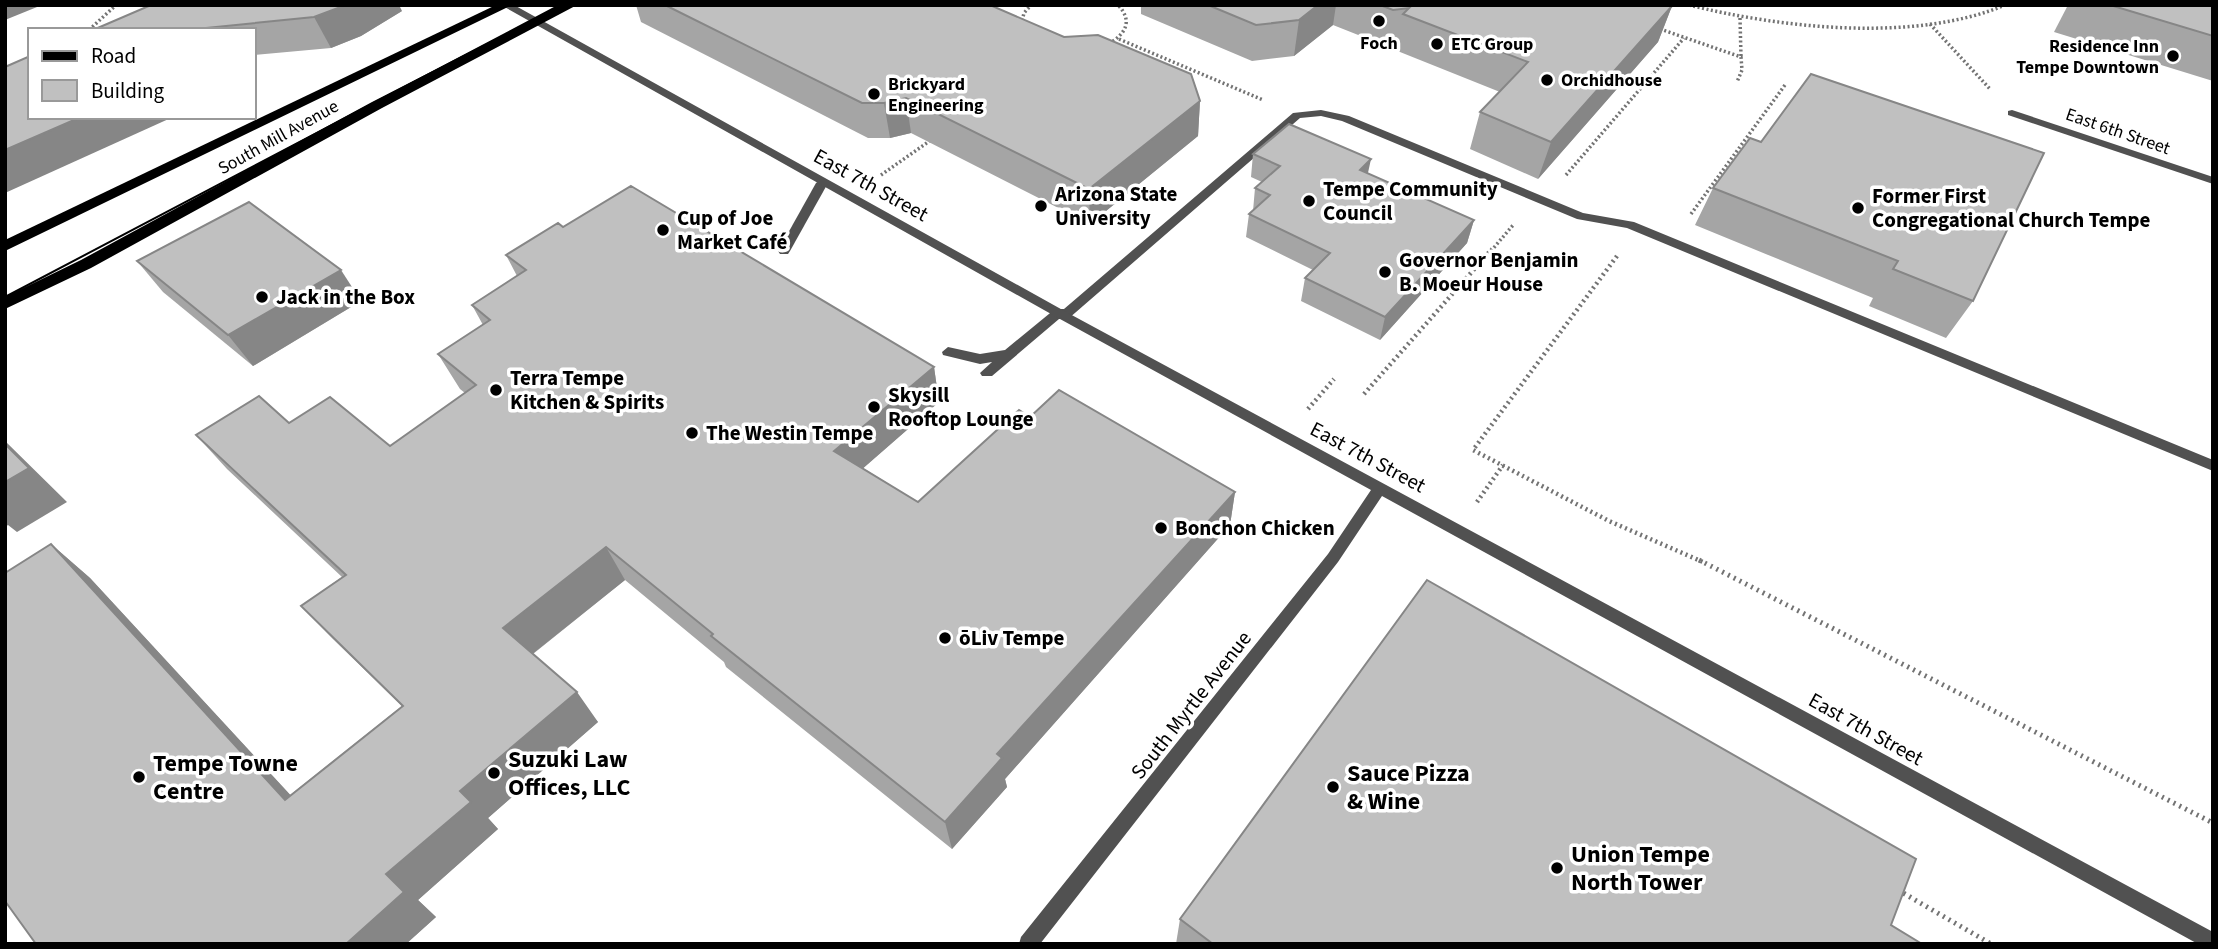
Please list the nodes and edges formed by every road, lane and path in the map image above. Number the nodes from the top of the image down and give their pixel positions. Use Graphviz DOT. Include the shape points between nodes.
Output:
graph roads {
  1 [pos="116,5"];
  2 [pos="506,5"];
  3 [pos="570,5"];
  4 [pos="1031,5"];
  5 [pos="1118,5"];
  6 [pos="1689,5"];
  7 [pos="1718,5"];
  8 [pos="2005,5"];
  9 [pos="1718,13"];
  10 [pos="1740,18"];
  11 [pos="537,23"];
  12 [pos="1929,23"];
  13 [pos="1648,25"];
  14 [pos="91,28"];
  15 [pos="1023,31"];
  16 [pos="1119,39"];
  17 [pos="1100,47"];
  18 [pos="1741,57"];
  19 [pos="1737,82"];
  20 [pos="1784,85"];
  21 [pos="2012,113"];
  22 [pos="1297,115"];
  23 [pos="941,133"];
  24 [pos="2213,181"];
  25 [pos="822,183"];
  26 [pos="848,197"];
  27 [pos="1658,236"];
  28 [pos="5,246"];
  29 [pos="784,251"];
  30 [pos="5,304"];
  31 [pos="1062,314"];
  32 [pos="948,352"];
  33 [pos="1009,354"];
  34 [pos="987,373"];
  35 [pos="1334,379"];
  36 [pos="1307,410"];
  37 [pos="1503,465"];
  38 [pos="2213,466"];
  39 [pos="1380,488"];
  40 [pos="1476,503"];
  41 [pos="2213,822"];
  42 [pos="1887,883"];
  43 [pos="2213,942"];
  44 [pos="1028,944"];
  45 [pos="1991,944"];
  1 -- 14 [label="path"];
  2 -- 11 [label="street, East 7th Street"];
  2 -- 28 [label="main road, South Mill Avenue"];
  3 -- 11 [label="main road, South Mill Avenue"];
  4 -- 15 [label="path" via="1021,22"];
  5 -- 16 [label="path" via="1129,21"];
  6 -- 9 [label="path"];
  7 -- 9 [label="path"];
  8 -- 12 [label="path"];
  9 -- 10 [label="path"];
  10 -- 12 [label="path" via="1867,28"];
  10 -- 18 [label="path"];
  11 -- 25 [label="street, East 7th Street"];
  11 -- 30 [label="main road, South Mill Avenue"];
  12 -- 21 [label="path"];
  13 -- 18 [label="path"];
  16 -- 17 [label="path"];
  16 -- 22 [label="path"];
  18 -- 19 [label="path"];
  20 -- 27 [label="path" via="1685,222"];
  21 -- 24 [label="street, East 6th Street"];
  22 -- 27 [label="street" via="1345,118 1581,216 1630,225"];
  22 -- 31 [label="street"];
  23 -- 26 [label="path"];
  25 -- 26 [label="street, East 7th Street"];
  25 -- 29 [label="street"];
  26 -- 31 [label="street, East 7th Street"];
  27 -- 37 [label="path" via="1616,257 1473,450"];
  27 -- 38 [label="street"];
  31 -- 33 [label="street"];
  31 -- 39 [label="street, East 7th Street"];
  32 -- 33 [label="street" via="980,359"];
  33 -- 34 [label="street"];
  35 -- 36 [label="path"];
  37 -- 40 [label="path"];
  37 -- 41 [label="path" via="1609,521 1710,565"];
  39 -- 43 [label="street, East 7th Street"];
  39 -- 44 [label="street, South Myrtle Avenue" via="1333,558"];
  42 -- 45 [label="path"];
}
